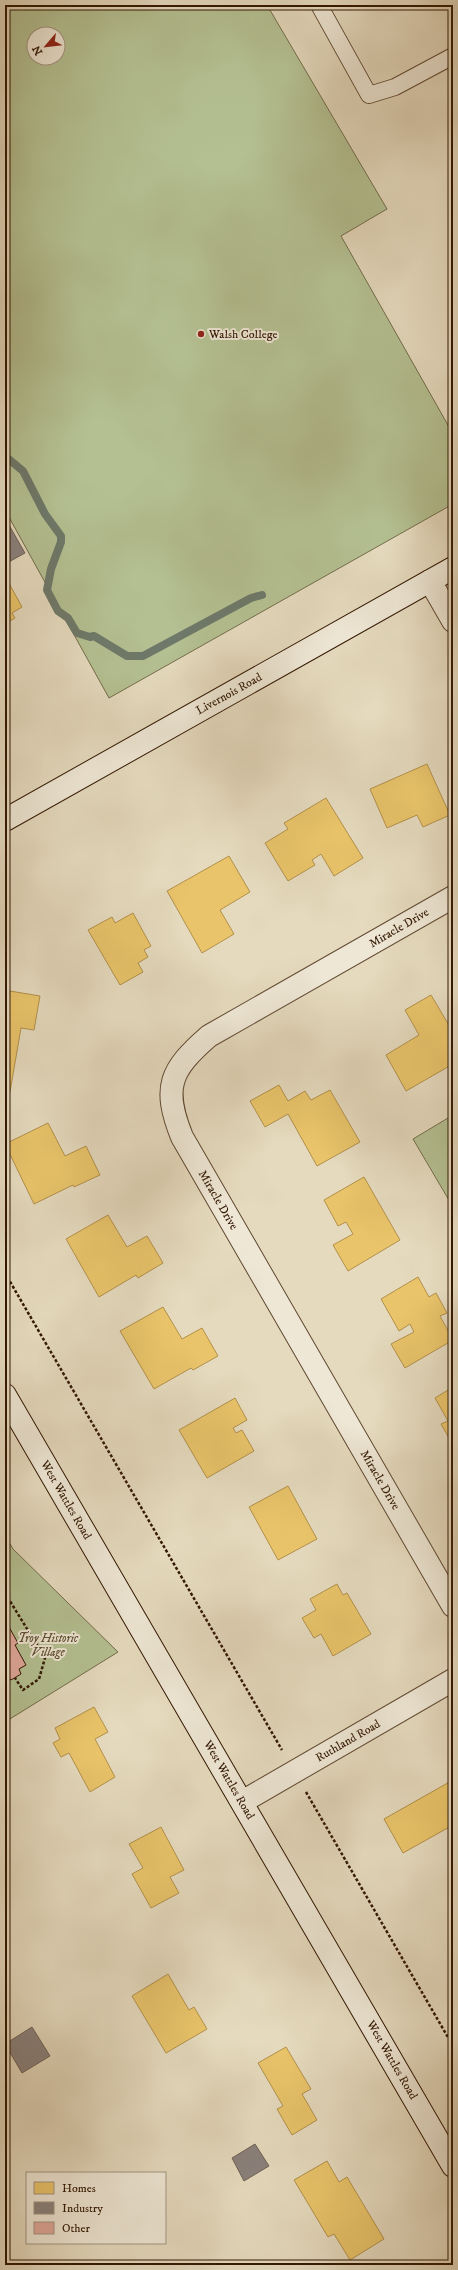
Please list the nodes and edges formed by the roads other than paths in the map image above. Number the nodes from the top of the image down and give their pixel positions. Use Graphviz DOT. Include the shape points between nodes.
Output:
graph roads {
  1 [pos="319,5"];
  2 [pos="453,56"];
  3 [pos="453,568"];
  4 [pos="430,581"];
  5 [pos="453,621"];
  6 [pos="5,820"];
  7 [pos="453,897"];
  8 [pos="7,1401"];
  9 [pos="453,1606"];
  10 [pos="453,1680"];
  11 [pos="242,1802"];
  12 [pos="453,2166"];
  1 -- 2 [label="lane" via="369,95 395,87"];
  3 -- 4 [label="street, Livernois Road"];
  4 -- 5 [label="street"];
  4 -- 6 [label="street, Livernois Road"];
  7 -- 9 [label="street, Miracle Drive" via="209,1036 188,1054 178,1067 171,1100 174,1118 182,1137"];
  8 -- 11 [label="street, West Wattles Road"];
  10 -- 11 [label="street, Ruthland Road"];
  11 -- 12 [label="street, West Wattles Road"];
}
